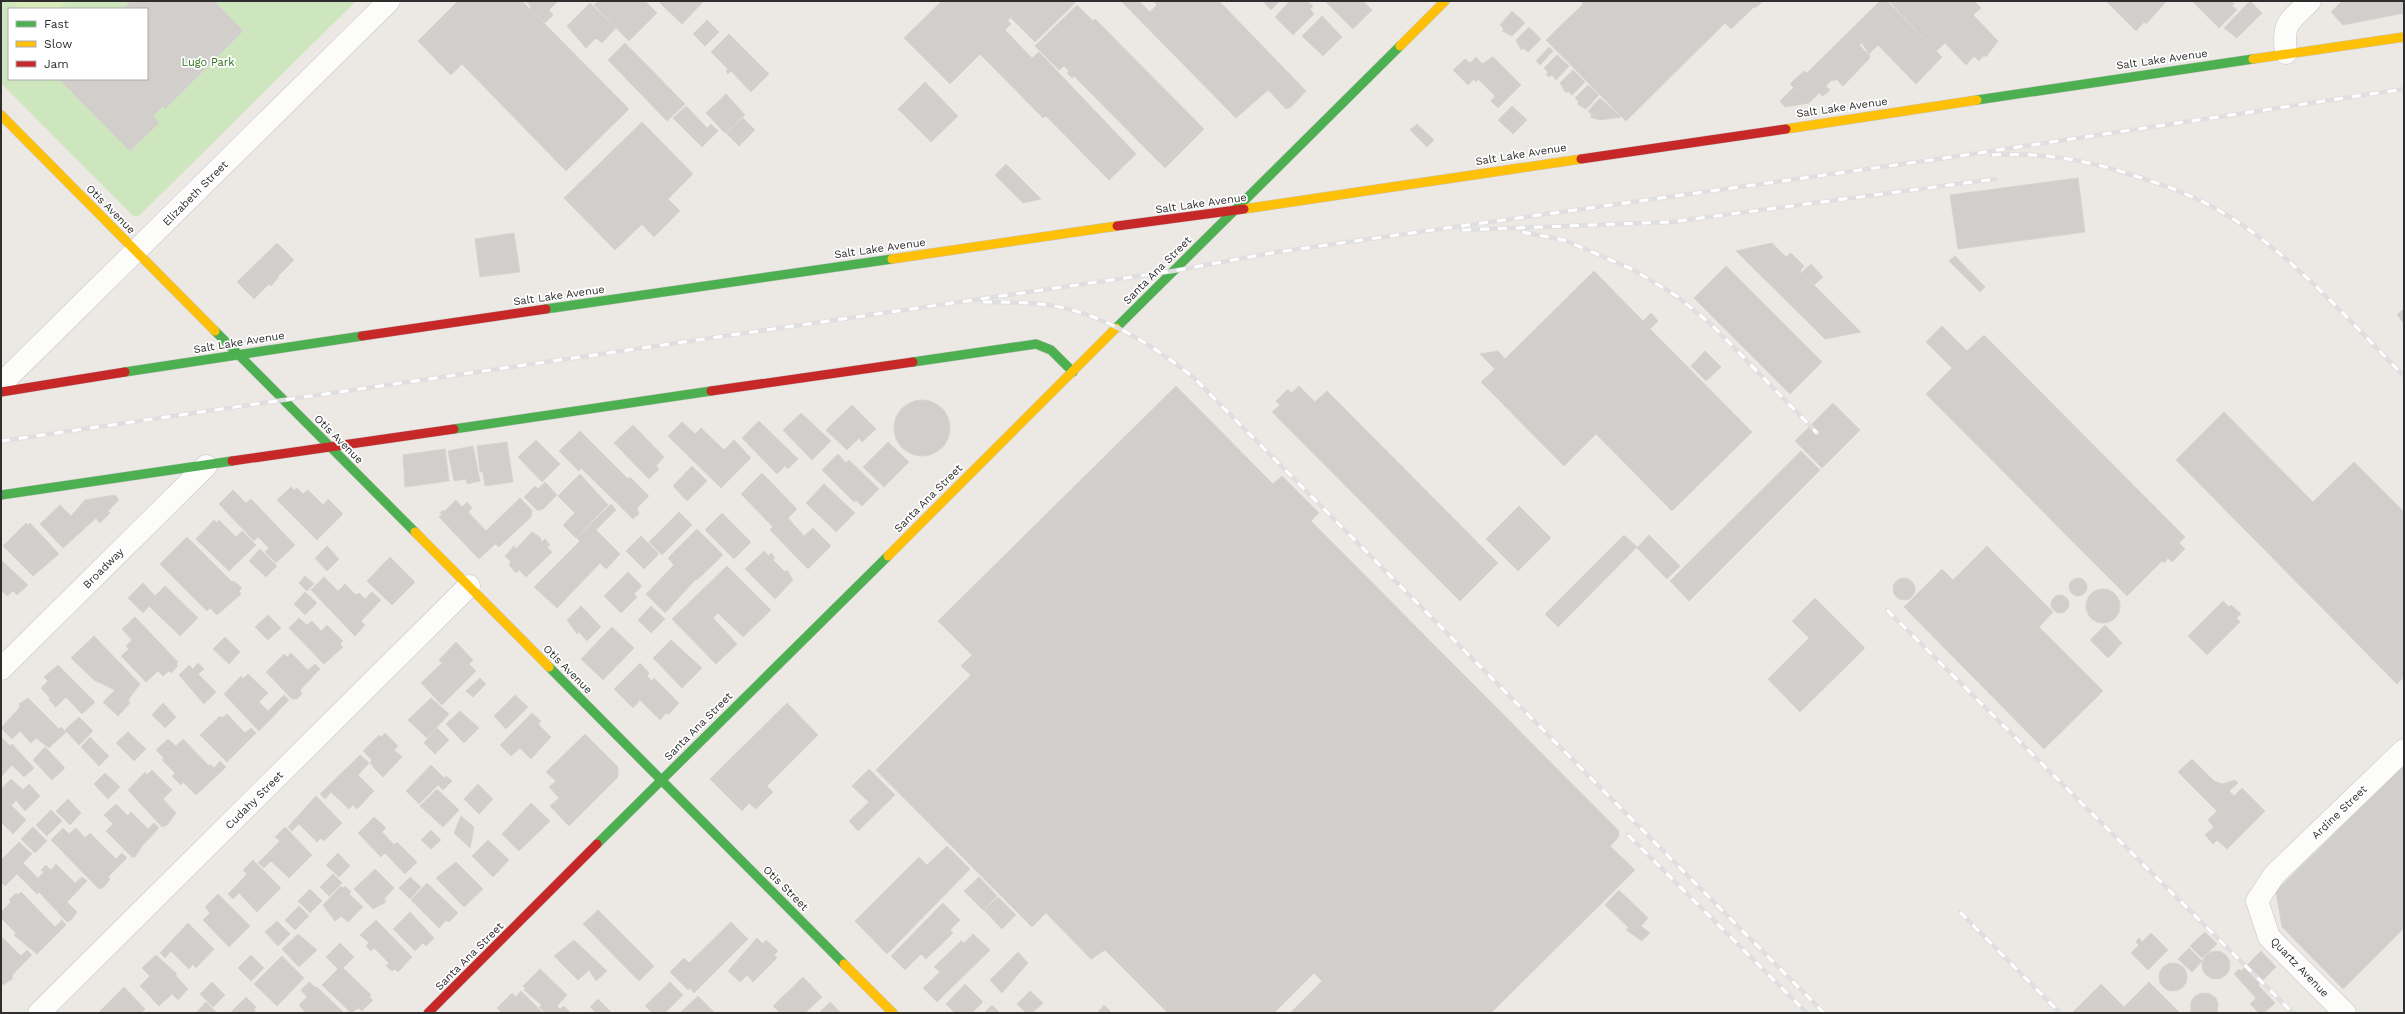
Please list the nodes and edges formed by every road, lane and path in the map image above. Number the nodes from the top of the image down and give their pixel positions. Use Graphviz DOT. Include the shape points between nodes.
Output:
graph roads {
  1 [pos="389,1"];
  2 [pos="1445,1"];
  3 [pos="2310,1"];
  4 [pos="2404,37"];
  5 [pos="2286,53"];
  6 [pos="1,115"];
  7 [pos="1232,211"];
  8 [pos="136,251"];
  9 [pos="238,354"];
  10 [pos="1073,372"];
  11 [pos="1,384"];
  12 [pos="1,392"];
  13 [pos="330,447"];
  14 [pos="206,466"];
  15 [pos="1,495"];
  16 [pos="469,586"];
  17 [pos="1,670"];
  18 [pos="2404,750"];
  19 [pos="661,779"];
  20 [pos="2274,874"];
  21 [pos="39,1013"];
  22 [pos="428,1013"];
  23 [pos="893,1013"];
  24 [pos="2345,1013"];
  1 -- 8 [label="street, Elizabeth Street"];
  2 -- 7 [label="street, Santa Ana Street"];
  3 -- 5 [label="street" via="2288,22 2283,34"];
  4 -- 5 [label="street, Salt Lake Avenue"];
  5 -- 7 [label="street, Salt Lake Avenue"];
  6 -- 8 [label="street, Otis Avenue"];
  7 -- 9 [label="street, Salt Lake Avenue"];
  7 -- 10 [label="street, Santa Ana Street"];
  8 -- 9 [label="street, Otis Avenue"];
  8 -- 11 [label="street, Elizabeth Street"];
  9 -- 12 [label="street, Salt Lake Avenue"];
  9 -- 13 [label="street, Otis Avenue"];
  10 -- 13 [label="street" via="1051,350 1036,344"];
  10 -- 19 [label="street, Santa Ana Street"];
  13 -- 14 [label="street"];
  13 -- 16 [label="street, Otis Avenue"];
  14 -- 15 [label="street"];
  14 -- 17 [label="street, Broadway"];
  16 -- 19 [label="street, Otis Avenue"];
  16 -- 21 [label="street, Cudahy Street"];
  18 -- 20 [label="street, Ardine Street"];
  19 -- 22 [label="street, Santa Ana Street"];
  19 -- 23 [label="street, Otis Street"];
  20 -- 24 [label="street, Quartz Avenue" via="2257,901 2269,937"];
}
